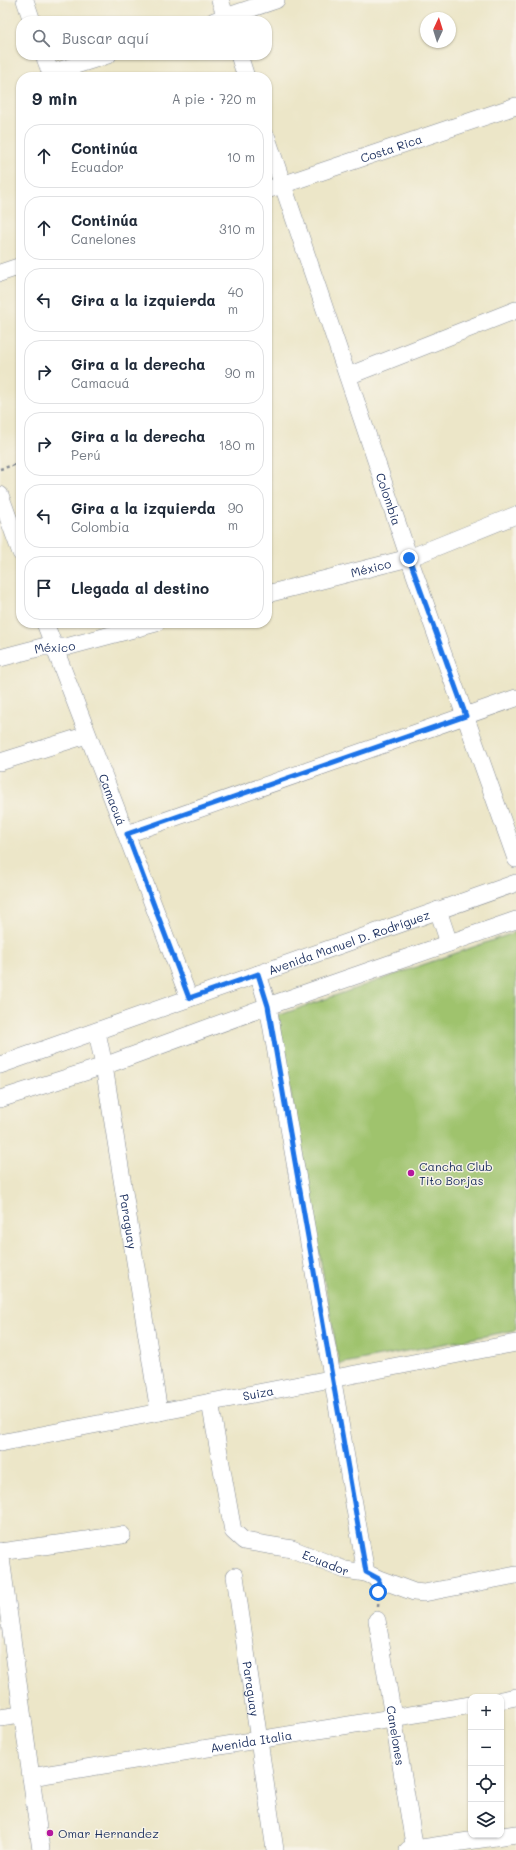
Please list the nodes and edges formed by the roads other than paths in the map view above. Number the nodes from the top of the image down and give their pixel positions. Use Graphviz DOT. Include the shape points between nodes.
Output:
graph roads {
  1 [pos="25,0"];
  2 [pos="220,0"];
  3 [pos="276,0"];
  4 [pos="30,16"];
  5 [pos="222,16"];
  6 [pos="233,16"];
  7 [pos="46,60"];
  8 [pos="94,60"];
  9 [pos="241,60"];
  10 [pos="50,72"];
  11 [pos="60,72"];
  12 [pos="244,72"];
  13 [pos="516,106"];
  14 [pos="272,153"];
  15 [pos="283,185"];
  16 [pos="272,188"];
  17 [pos="16,268"];
  18 [pos="0,273"];
  19 [pos="516,310"];
  20 [pos="348,376"];
  21 [pos="0,494"];
  22 [pos="516,515"];
  23 [pos="16,539"];
  24 [pos="409,558"];
  25 [pos="272,593"];
  26 [pos="47,628"];
  27 [pos="137,628"];
  28 [pos="53,647"];
  29 [pos="0,658"];
  30 [pos="516,698"];
  31 [pos="466,716"];
  32 [pos="87,735"];
  33 [pos="0,762"];
  34 [pos="127,834"];
  35 [pos="516,859"];
  36 [pos="516,883"];
  37 [pos="438,910"];
  38 [pos="516,920"];
  39 [pos="449,944"];
  40 [pos="258,974"];
  41 [pos="189,998"];
  42 [pos="268,1006"];
  43 [pos="97,1032"];
  44 [pos="0,1065"];
  45 [pos="104,1066"];
  46 [pos="0,1099"];
  47 [pos="516,1343"];
  48 [pos="334,1378"];
  49 [pos="210,1402"];
  50 [pos="159,1412"];
  51 [pos="0,1443"];
  52 [pos="122,1534"];
  53 [pos="0,1551"];
  54 [pos="516,1575"];
  55 [pos="235,1576"];
  56 [pos="373,1576"];
  57 [pos="377,1620"];
  58 [pos="516,1697"];
  59 [pos="504,1699"];
  60 [pos="468,1706"];
  61 [pos="21,1715"];
  62 [pos="0,1718"];
  63 [pos="392,1719"];
  64 [pos="258,1741"];
  65 [pos="31,1777"];
  66 [pos="516,1834"];
  67 [pos="41,1850"];
  68 [pos="275,1850"];
  69 [pos="412,1850"];
  1 -- 4 [label="street"];
  2 -- 5 [label="street"];
  3 -- 6 [label="street"];
  7 -- 10 [label="street"];
  8 -- 11 [label="street"];
  9 -- 12 [label="street"];
  13 -- 15 [label="street, Costa Rica"];
  14 -- 15 [label="street, Colombia"];
  15 -- 16 [label="street, Costa Rica"];
  15 -- 20 [label="street, Colombia"];
  17 -- 18 [label="street"];
  19 -- 20 [label="street"];
  20 -- 24 [label="street, Colombia"];
  21 -- 23 [label="street"];
  22 -- 24 [label="street, México"];
  24 -- 25 [label="street, México"];
  24 -- 31 [label="street, Colombia"];
  26 -- 28 [label="street, Camacuá"];
  27 -- 28 [label="street, México" via="66,647"];
  28 -- 29 [label="street, México" via="42,647"];
  28 -- 32 [label="street, Camacuá"];
  30 -- 31 [label="street"];
  31 -- 34 [label="street"];
  31 -- 35 [label="street, Colombia"];
  32 -- 33 [label="street"];
  32 -- 34 [label="street, Camacuá"];
  34 -- 41 [label="street, Camacuá"];
  36 -- 37 [label="street, Avenida Manuel D. Rodríguez"];
  37 -- 39 [label="street"];
  37 -- 40 [label="street, Avenida Manuel D. Rodríguez"];
  38 -- 39 [label="street"];
  39 -- 42 [label="street"];
  40 -- 41 [label="street, Avenida Manuel D. Rodríguez"];
  40 -- 42 [label="street"];
  41 -- 43 [label="street, Avenida Manuel D. Rodríguez"];
  42 -- 45 [label="street"];
  42 -- 48 [label="street"];
  43 -- 44 [label="street, Avenida Manuel D. Rodríguez"];
  43 -- 45 [label="street, Paraguay"];
  45 -- 46 [label="street"];
  45 -- 50 [label="street, Paraguay"];
  47 -- 48 [label="street, Suiza"];
  48 -- 49 [label="street, Suiza"];
  48 -- 56 [label="street"];
  49 -- 50 [label="street, Suiza"];
  49 -- 56 [label="street, Ecuador" via="233,1531 244,1541 292,1549 345,1570"];
  50 -- 51 [label="street, Suiza"];
  52 -- 53 [label="street"];
  53 -- 61 [label="street"];
  54 -- 56 [label="street, Ecuador" via="424,1593 414,1592"];
  55 -- 64 [label="street, Paraguay"];
  57 -- 63 [label="street, Canelones"];
  58 -- 59 [label="street"];
  60 -- 63 [label="street, Avenida Italia"];
  61 -- 62 [label="street"];
  61 -- 65 [label="street"];
  63 -- 64 [label="street, Avenida Italia"];
  63 -- 69 [label="street, Canelones"];
  64 -- 65 [label="street, Avenida Italia"];
  64 -- 68 [label="street, Paraguay"];
  65 -- 67 [label="street"];
  66 -- 69 [label="street"];
}
